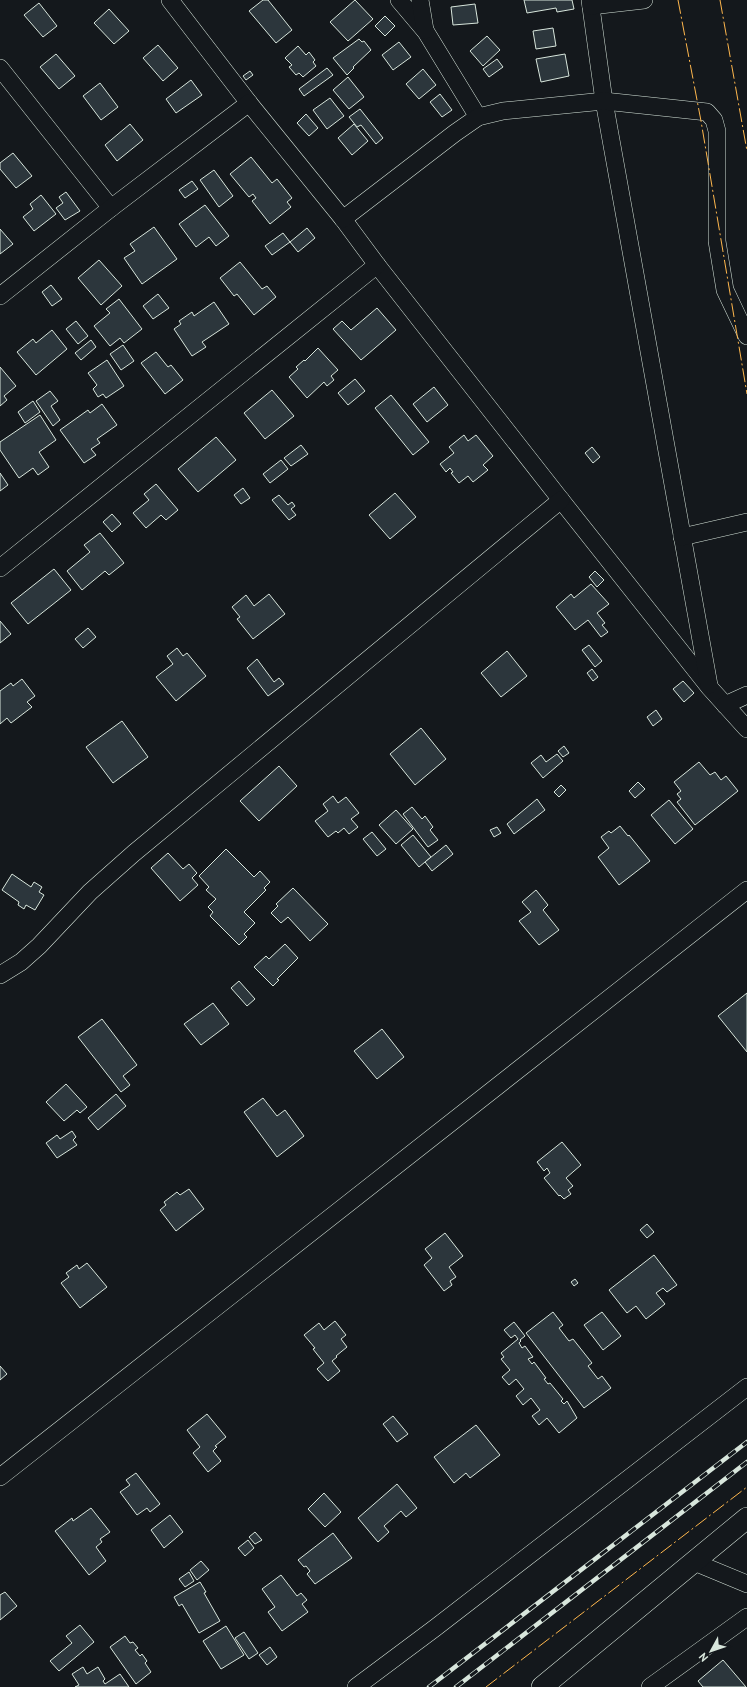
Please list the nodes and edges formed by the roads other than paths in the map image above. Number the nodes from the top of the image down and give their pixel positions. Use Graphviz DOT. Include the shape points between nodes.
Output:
graph roads {
  1 [pos="170,0"];
  2 [pos="398,0"];
  3 [pos="420,0"];
  4 [pos="644,0"];
  5 [pos="591,3"];
  6 [pos="426,32"];
  7 [pos="0,68"];
  8 [pos="604,101"];
  9 [pos="249,103"];
  10 [pos="478,117"];
  11 [pos="111,208"];
  12 [pos="343,219"];
  13 [pos="377,265"];
  14 [pos="0,296"];
  15 [pos="747,336"];
  16 [pos="561,500"];
  17 [pos="747,522"];
  18 [pos="682,537"];
  19 [pos="0,568"];
  20 [pos="709,687"];
  21 [pos="747,695"];
  22 [pos="725,705"];
  23 [pos="747,730"];
  24 [pos="747,890"];
  25 [pos="0,975"];
  26 [pos="747,1387"];
  27 [pos="0,1477"];
  28 [pos="747,1518"];
  29 [pos="694,1562"];
  30 [pos="747,1584"];
  31 [pos="747,1617"];
  32 [pos="356,1687"];
  33 [pos="542,1687"];
  34 [pos="650,1687"];
  1 -- 9 [label="street"];
  2 -- 6 [label="street"];
  3 -- 6 [label="street"];
  4 -- 5 [label="street"];
  5 -- 8 [label="street"];
  6 -- 10 [label="street"];
  7 -- 11 [label="street"];
  8 -- 10 [label="street" via="503,111"];
  8 -- 15 [label="street" via="707,112 714,120 717,131 717,241 725,290"];
  8 -- 18 [label="street"];
  9 -- 11 [label="street"];
  9 -- 12 [label="street"];
  10 -- 12 [label="street"];
  11 -- 14 [label="street"];
  12 -- 13 [label="street"];
  13 -- 16 [label="street"];
  13 -- 19 [label="street"];
  16 -- 20 [label="street"];
  16 -- 25 [label="street" via="134,853 90,892 39,946 21,962"];
  17 -- 18 [label="street"];
  18 -- 20 [label="street"];
  20 -- 22 [label="street"];
  21 -- 22 [label="street"];
  22 -- 23 [label="street"];
  24 -- 27 [label="street"];
  26 -- 32 [label="street"];
  28 -- 29 [label="street"];
  29 -- 30 [label="street"];
  29 -- 33 [label="street"];
  31 -- 34 [label="street"];
}
